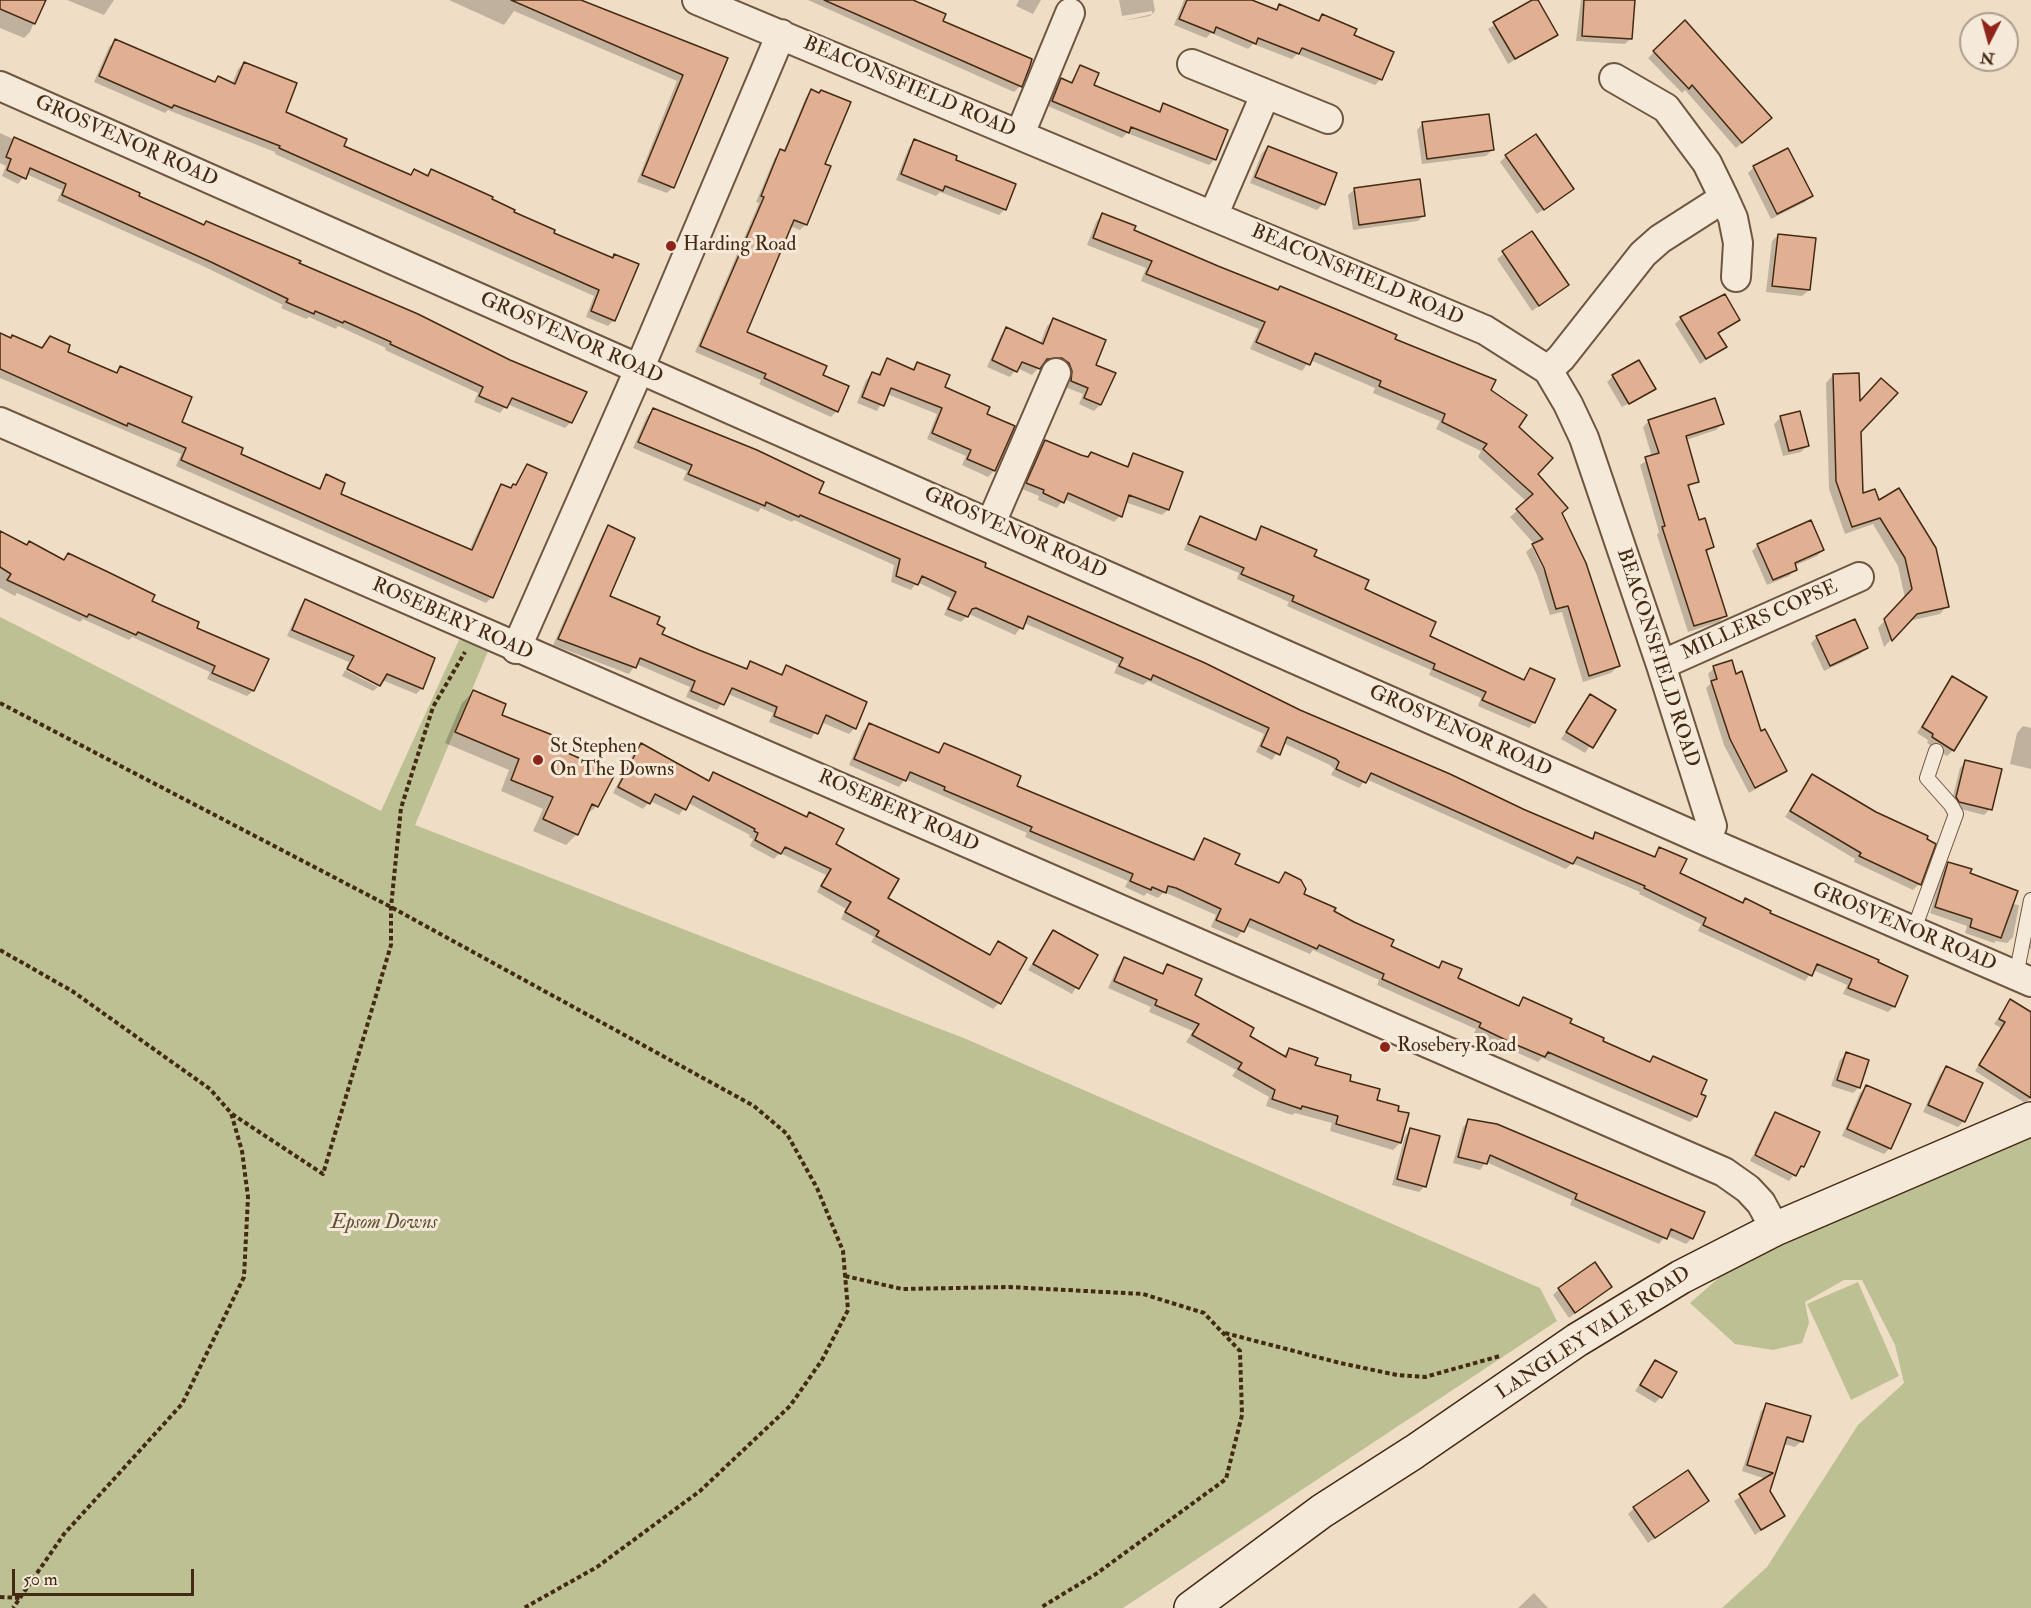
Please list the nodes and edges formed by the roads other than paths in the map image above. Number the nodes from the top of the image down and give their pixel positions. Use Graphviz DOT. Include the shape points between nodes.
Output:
graph roads {
  1 [pos="697,0"];
  2 [pos="740,8"];
  3 [pos="1070,13"];
  4 [pos="781,34"];
  5 [pos="1192,64"];
  6 [pos="1614,78"];
  7 [pos="0,86"];
  8 [pos="1264,95"];
  9 [pos="1328,119"];
  10 [pos="1020,134"];
  11 [pos="1724,198"];
  12 [pos="1213,216"];
  13 [pos="1736,277"];
  14 [pos="639,369"];
  15 [pos="1548,370"];
  16 [pos="1056,373"];
  17 [pos="0,422"];
  18 [pos="991,523"];
  19 [pos="1859,577"];
  20 [pos="516,649"];
  21 [pos="1661,665"];
  22 [pos="1936,752"];
  23 [pos="1706,841"];
  24 [pos="2031,900"];
  25 [pos="1913,932"];
  26 [pos="2024,979"];
  27 [pos="2031,1119"];
  28 [pos="1775,1229"];
  29 [pos="1191,1608"];
  1 -- 2 [label="street, BEACONSFIELD ROAD"];
  2 -- 4 [label="street, BEACONSFIELD ROAD"];
  3 -- 10 [label="street"];
  4 -- 10 [label="street, BEACONSFIELD ROAD"];
  4 -- 14 [label="street"];
  5 -- 8 [label="street"];
  6 -- 11 [label="street" via="1666,108 1707,163"];
  7 -- 14 [label="street, GROSVENOR ROAD"];
  8 -- 9 [label="street"];
  8 -- 12 [label="street"];
  10 -- 12 [label="street, BEACONSFIELD ROAD"];
  11 -- 13 [label="street" via="1738,243"];
  11 -- 15 [label="street" via="1643,254 1562,358"];
  12 -- 15 [label="street, BEACONSFIELD ROAD" via="1485,330"];
  14 -- 18 [label="street, GROSVENOR ROAD"];
  14 -- 20 [label="street"];
  15 -- 21 [label="street, BEACONSFIELD ROAD" via="1584,438"];
  16 -- 18 [label="street"];
  17 -- 20 [label="street, ROSEBERY ROAD"];
  18 -- 23 [label="street, GROSVENOR ROAD"];
  19 -- 21 [label="street, MILLERS COPSE"];
  20 -- 28 [label="street, ROSEBERY ROAD" via="1724,1172 1749,1189"];
  21 -- 23 [label="street, BEACONSFIELD ROAD" via="1712,826"];
  22 -- 25 [label="lane" via="1927,778 1956,814"];
  23 -- 25 [label="street, GROSVENOR ROAD"];
  24 -- 26 [label="lane"];
  25 -- 26 [label="street, GROSVENOR ROAD"];
  27 -- 28 [label="street, LANGLEY VALE ROAD"];
  28 -- 29 [label="street, LANGLEY VALE ROAD" via="1650,1295 1523,1376 1277,1542"];
}
